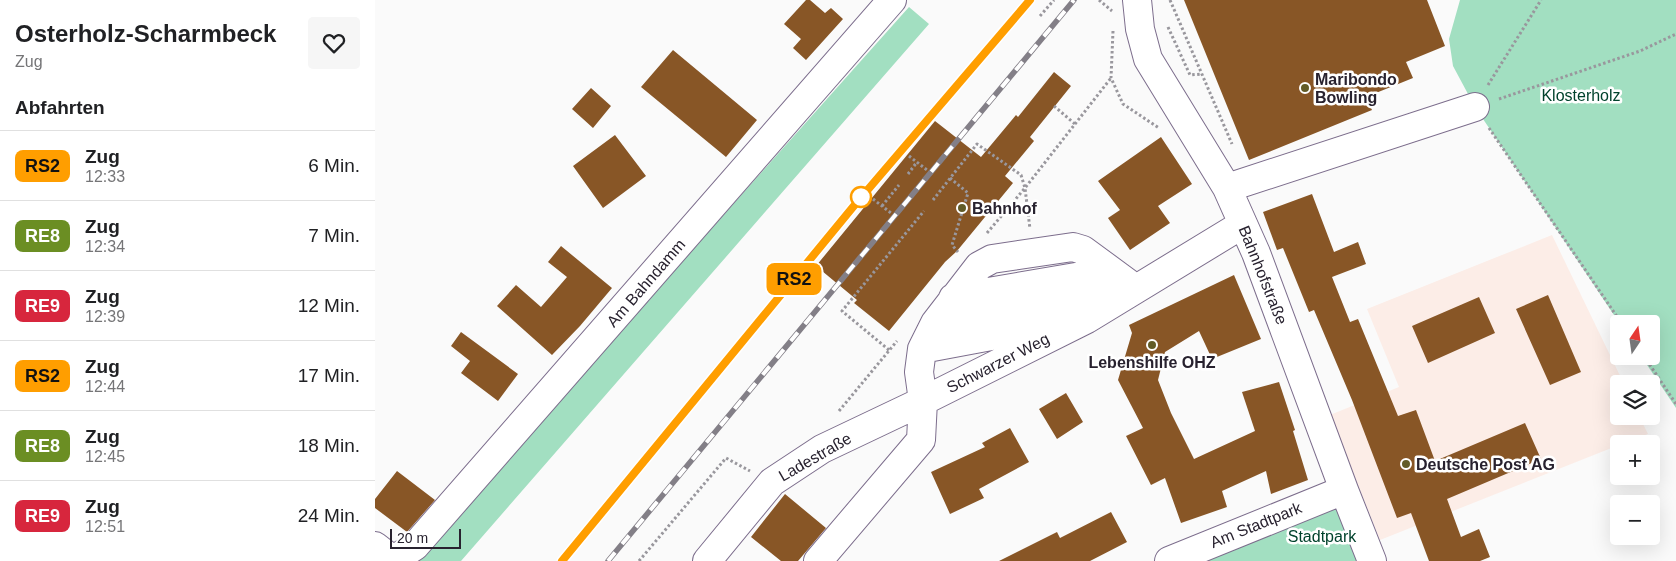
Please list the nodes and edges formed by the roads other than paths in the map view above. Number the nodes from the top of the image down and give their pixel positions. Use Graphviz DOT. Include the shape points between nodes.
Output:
graph roads {
  1 [pos="893,0"];
  2 [pos="1137,0"];
  3 [pos="1475,107"];
  4 [pos="1227,188"];
  5 [pos="1243,224"];
  6 [pos="1124,280"];
  7 [pos="953,298"];
  8 [pos="1087,319"];
  9 [pos="935,324"];
  10 [pos="912,342"];
  11 [pos="923,401"];
  12 [pos="1343,490"];
  13 [pos="387,556"];
  14 [pos="707,561"];
  15 [pos="818,561"];
  16 [pos="1169,561"];
  17 [pos="1372,561"];
  1 -- 13 [label="street, Am Bahndamm" via="415,546"];
  2 -- 4 [label="street, Bahnhofstraße" via="1148,59"];
  3 -- 4 [label="street"];
  4 -- 5 [label="street, Bahnhofstraße"];
  5 -- 6 [label="street, Schwarzer Weg"];
  5 -- 12 [label="street, Bahnhofstraße"];
  6 -- 7 [label="street"];
  6 -- 7 [label="street" via="1083,250 1073,247 991,259 979,266"];
  6 -- 8 [label="street, Schwarzer Weg"];
  6 -- 9 [label="street" via="1102,296"];
  7 -- 9 [label="street"];
  8 -- 10 [label="street"];
  8 -- 11 [label="street, Schwarzer Weg"];
  9 -- 10 [label="street"];
  10 -- 11 [label="street"];
  11 -- 14 [label="street, Ladestraße" via="821,449 772,482"];
  11 -- 15 [label="street" via="921,440"];
  12 -- 16 [label="street, Am Stadtpark"];
  12 -- 17 [label="street, Bahnhofstraße"];
}
